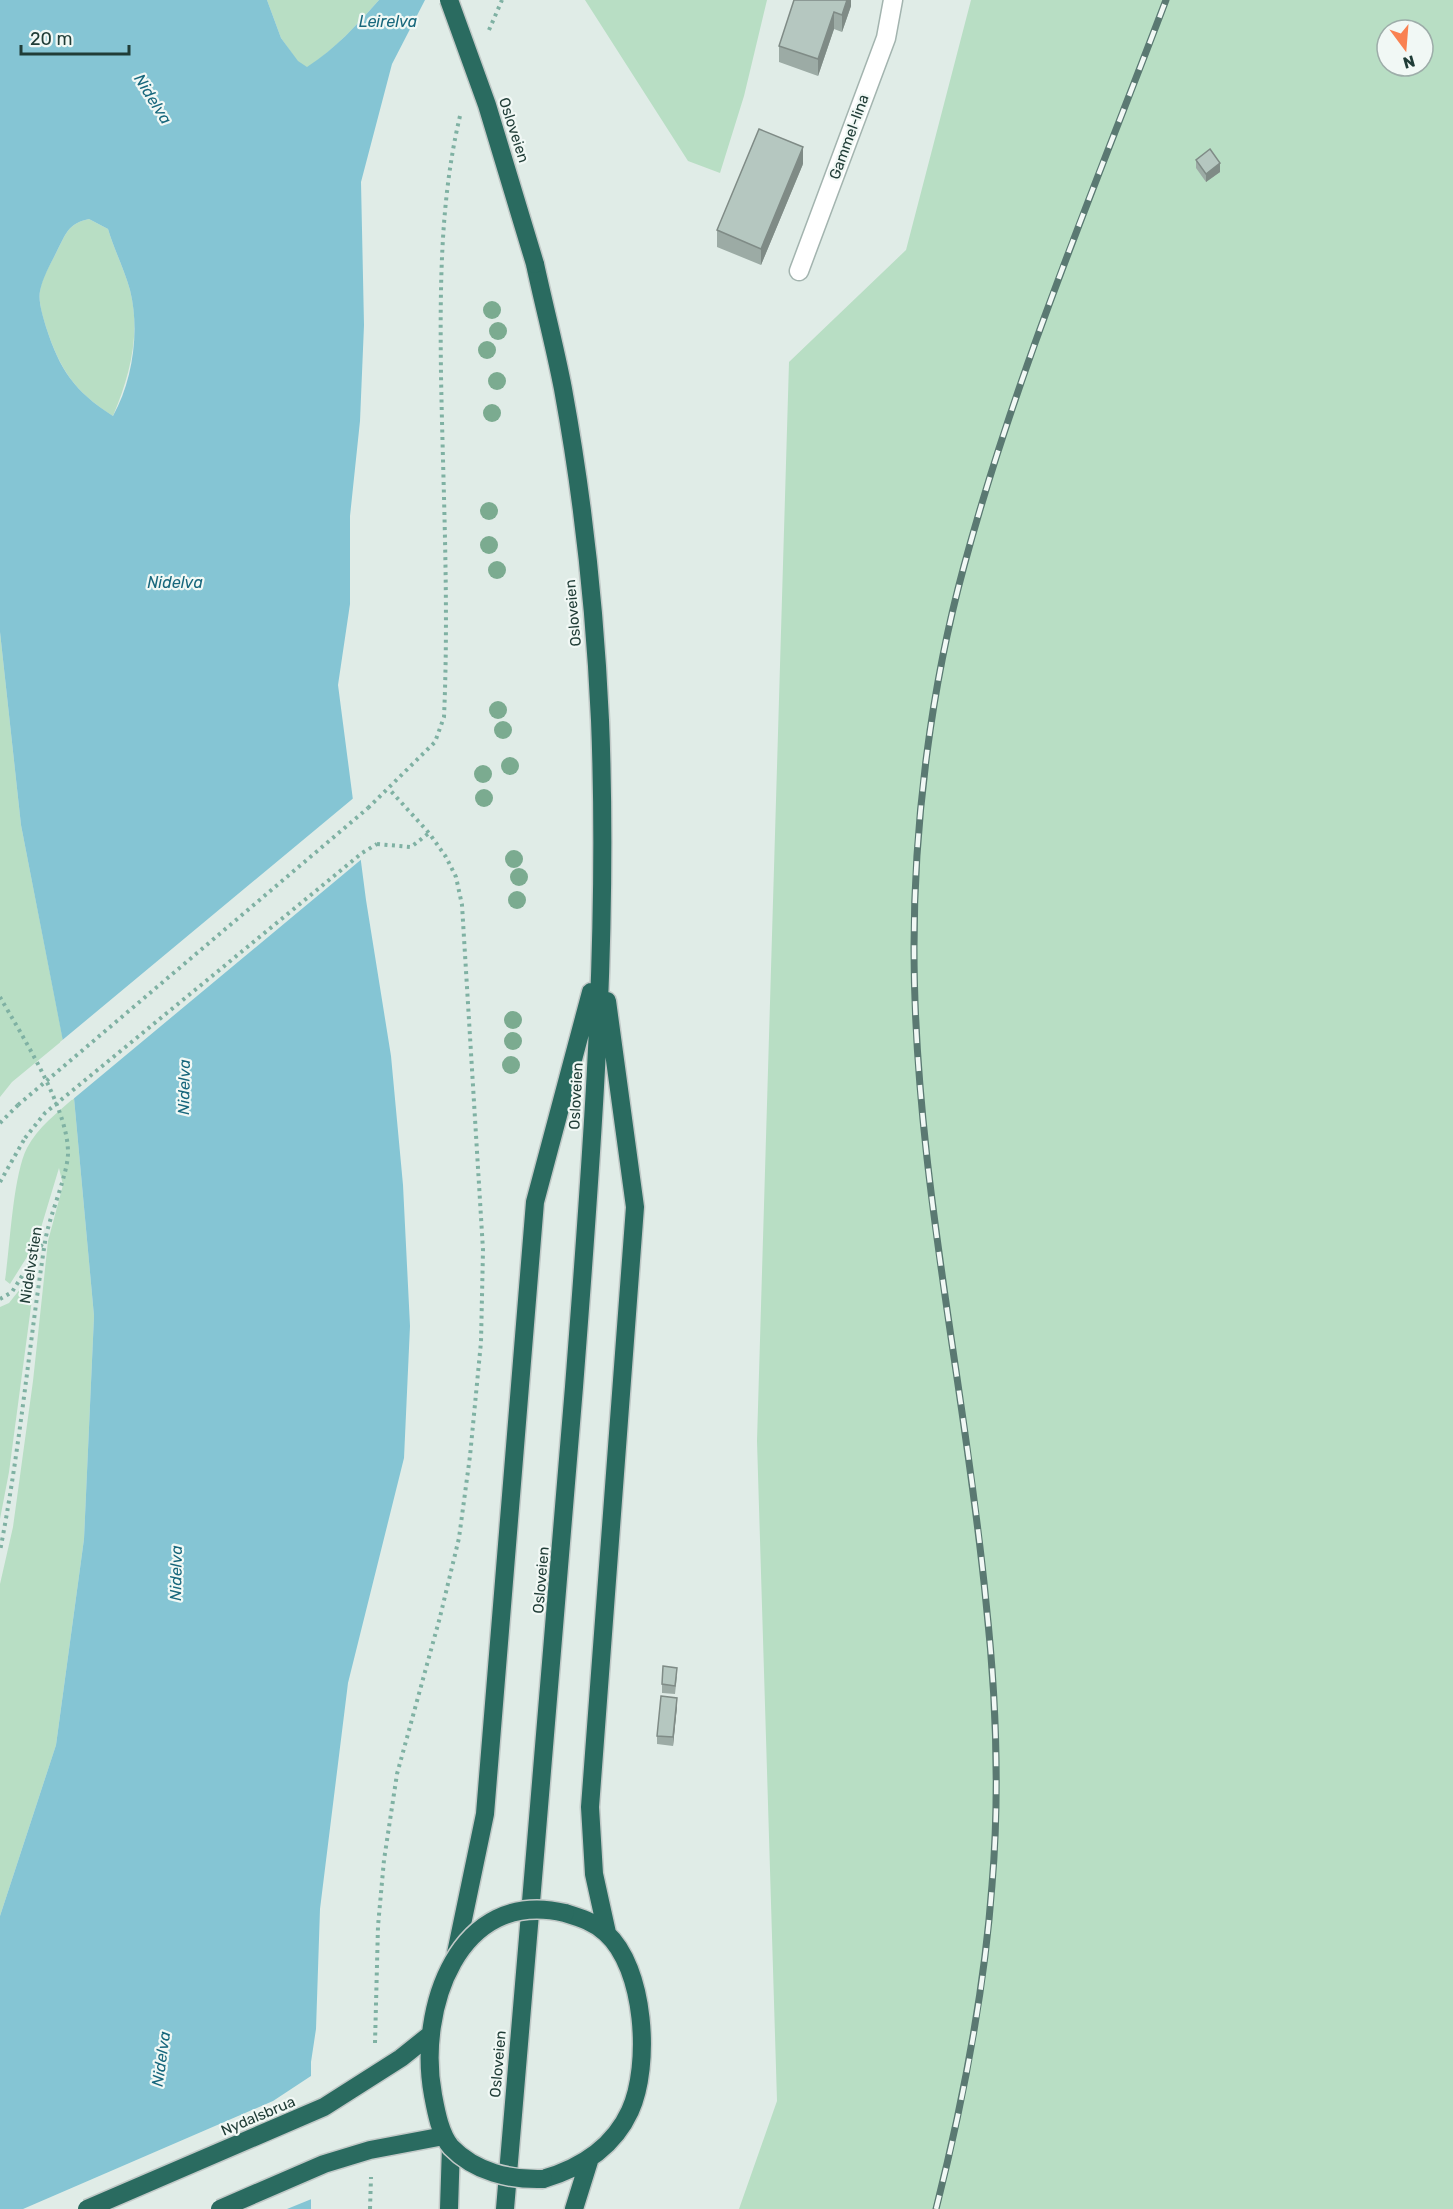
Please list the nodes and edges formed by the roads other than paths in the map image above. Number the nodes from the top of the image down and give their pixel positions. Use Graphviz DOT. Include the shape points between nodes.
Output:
graph roads {
  1 [pos="449,0"];
  2 [pos="893,0"];
  3 [pos="799,271"];
  4 [pos="601,956"];
  5 [pos="607,1933"];
  6 [pos="456,1953"];
  7 [pos="431,2034"];
  8 [pos="448,2141"];
  9 [pos="589,2161"];
  10 [pos="87,2209"];
  11 [pos="220,2209"];
  12 [pos="449,2209"];
  13 [pos="504,2209"];
  14 [pos="574,2209"];
  1 -- 4 [label="highway, Osloveien, bridge" via="487,105 535,264 578,477 600,718"];
  2 -- 3 [label="street, Gammel-lina" via="886,38"];
  4 -- 5 [label="highway" via="635,1208 590,1807 594,1874"];
  4 -- 6 [label="highway" via="535,1202 485,1814"];
  4 -- 13 [label="highway, Osloveien" via="575,1379"];
  5 -- 6 [label="highway, bridge" via="590,1921 566,1913 533,1910 505,1916 481,1929"];
  5 -- 9 [label="highway" via="621,1951 637,1991 640,2056 636,2096 629,2113 612,2139"];
  6 -- 7 [label="highway, bridge" via="443,1979"];
  7 -- 8 [label="highway, bridge" via="431,2084"];
  7 -- 10 [label="highway, Nydalsbrua, bridge" via="324,2107"];
  8 -- 9 [label="highway, bridge" via="470,2162 502,2176 543,2179"];
  8 -- 11 [label="highway, bridge" via="370,2150 324,2164"];
  8 -- 12 [label="highway"];
  9 -- 14 [label="highway"];
}
